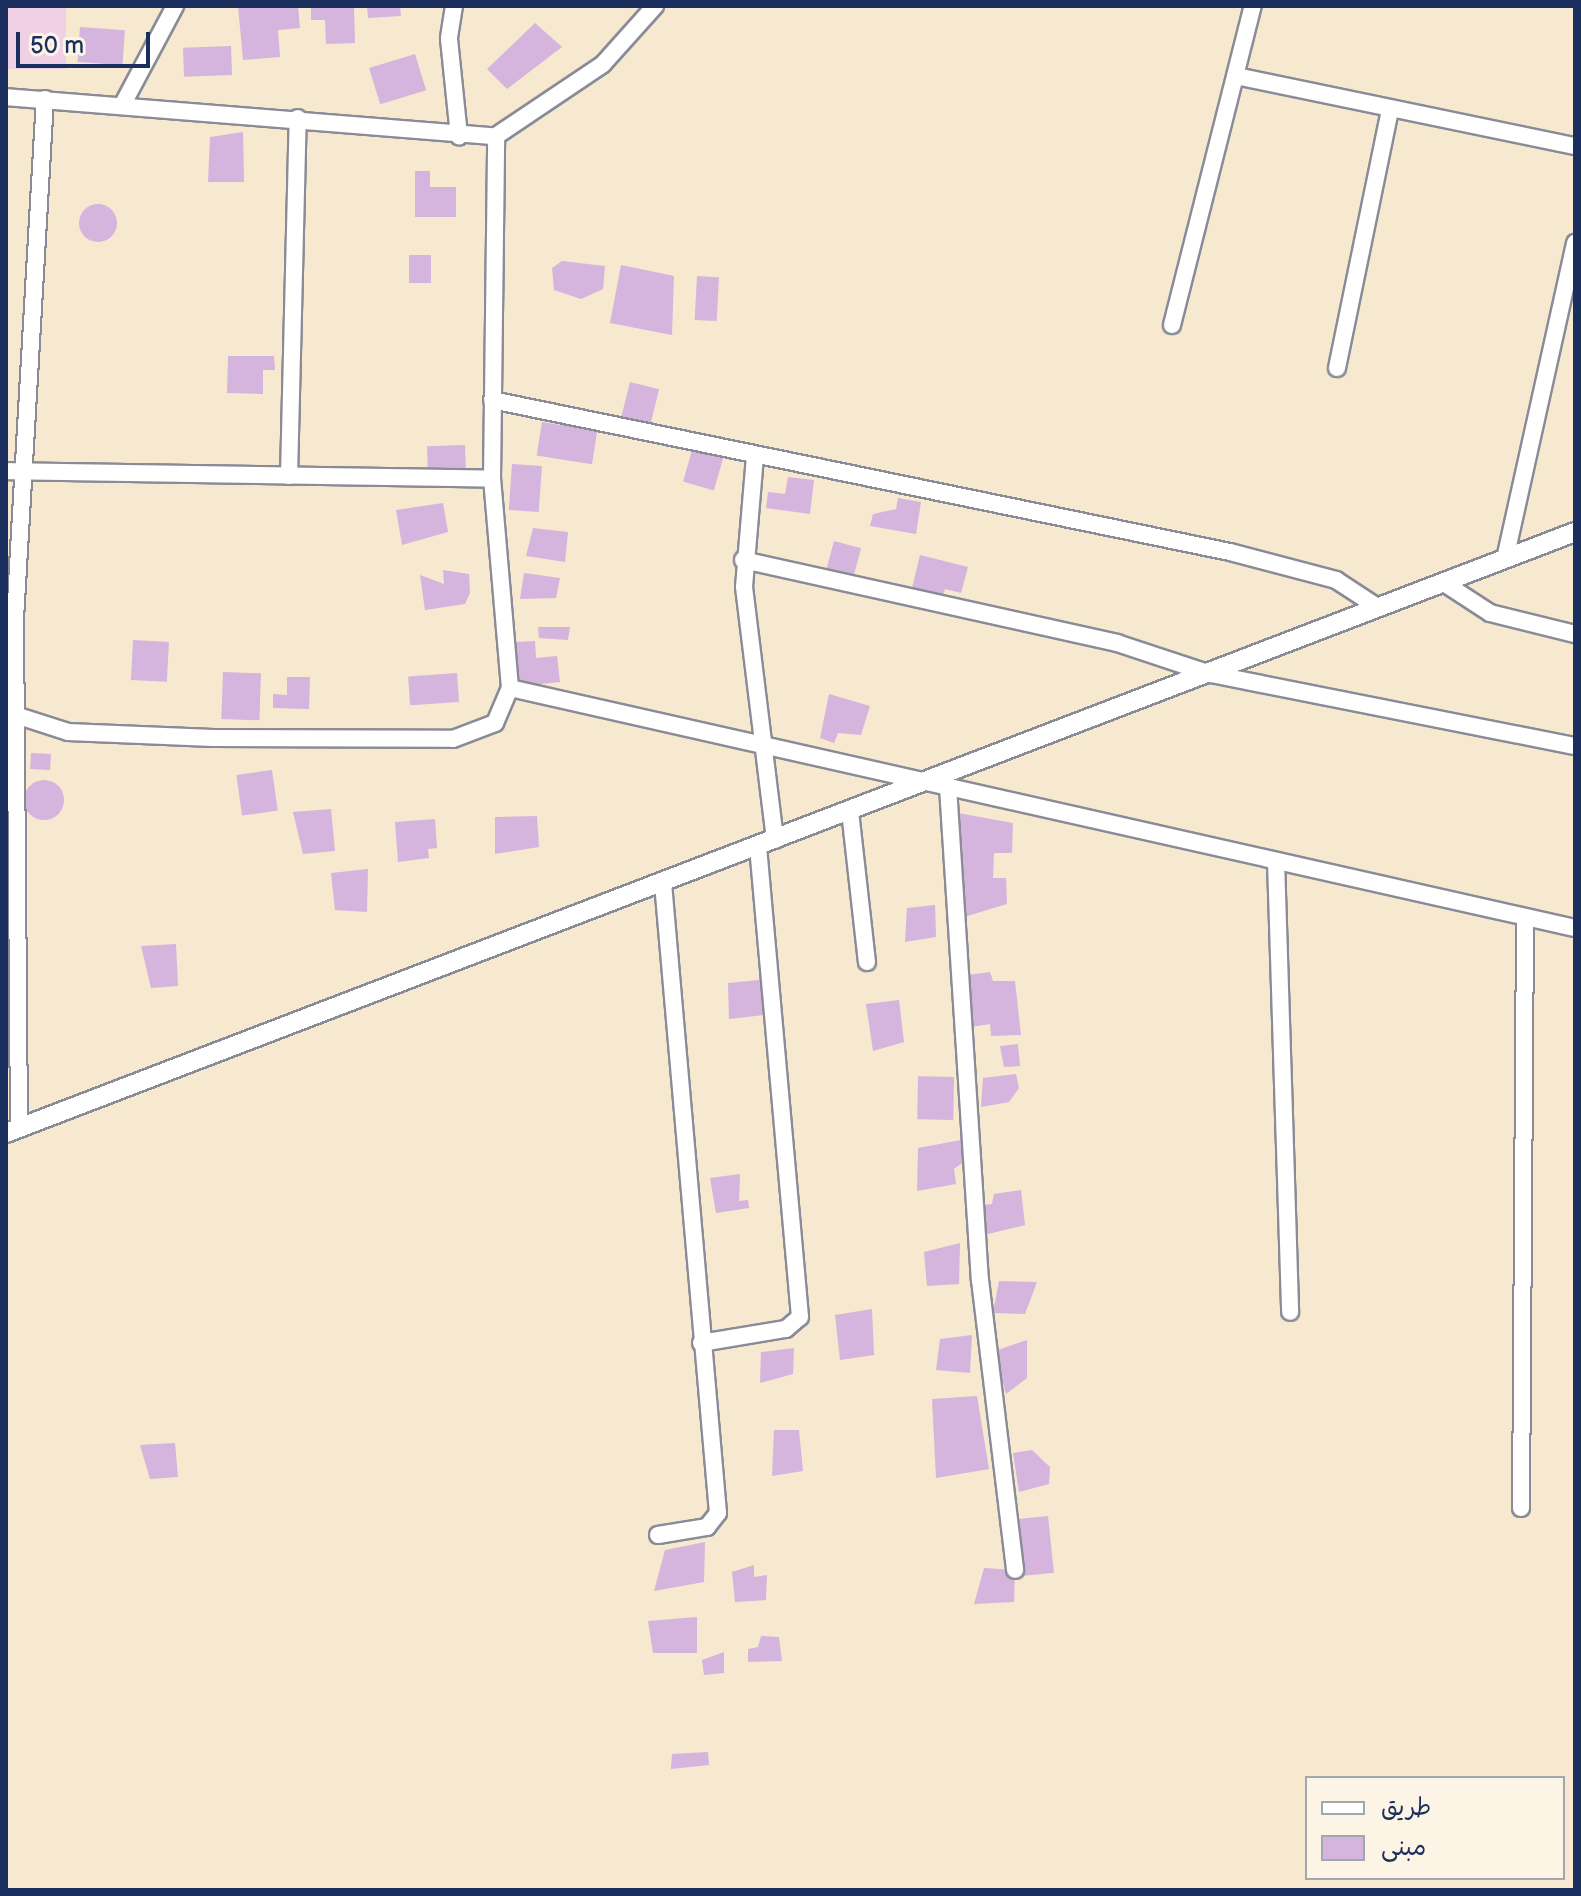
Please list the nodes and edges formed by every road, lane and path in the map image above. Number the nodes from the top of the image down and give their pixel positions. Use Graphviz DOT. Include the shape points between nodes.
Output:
graph roads {
  1 [pos="175,6"];
  2 [pos="454,6"];
  3 [pos="655,6"];
  4 [pos="1253,6"];
  5 [pos="1236,76"];
  6 [pos="6,97"];
  7 [pos="45,99"];
  8 [pos="124,102"];
  9 [pos="1390,110"];
  10 [pos="298,118"];
  11 [pos="459,136"];
  12 [pos="496,136"];
  13 [pos="1575,146"];
  14 [pos="1575,243"];
  15 [pos="1172,325"];
  16 [pos="1337,368"];
  17 [pos="492,400"];
  18 [pos="755,456"];
  19 [pos="6,471"];
  20 [pos="25,472"];
  21 [pos="289,476"];
  22 [pos="492,479"];
  23 [pos="1575,532"];
  24 [pos="1505,559"];
  25 [pos="743,560"];
  26 [pos="1444,583"];
  27 [pos="1379,608"];
  28 [pos="1575,634"];
  29 [pos="1211,674"];
  30 [pos="510,688"];
  31 [pos="11,715"];
  32 [pos="761,740"];
  33 [pos="1575,746"];
  34 [pos="928,781"];
  35 [pos="948,787"];
  36 [pos="850,811"];
  37 [pos="766,843"];
  38 [pos="1276,861"];
  39 [pos="663,883"];
  40 [pos="1525,917"];
  41 [pos="1575,928"];
  42 [pos="867,962"];
  43 [pos="13,1131"];
  44 [pos="1290,1312"];
  45 [pos="701,1343"];
  46 [pos="1521,1508"];
  47 [pos="658,1535"];
  48 [pos="1015,1570"];
  1 -- 8 [label="street"];
  2 -- 11 [label="street" via="449,39"];
  3 -- 12 [label="street" via="595,71"];
  4 -- 5 [label="street"];
  5 -- 9 [label="street"];
  5 -- 15 [label="street"];
  6 -- 7 [label="street"];
  7 -- 8 [label="street"];
  7 -- 20 [label="street"];
  8 -- 10 [label="street"];
  9 -- 13 [label="street"];
  9 -- 16 [label="street"];
  10 -- 11 [label="street"];
  10 -- 21 [label="street"];
  11 -- 12 [label="street"];
  12 -- 17 [label="street"];
  14 -- 24 [label="street"];
  17 -- 18 [label="street"];
  17 -- 22 [label="street"];
  18 -- 25 [label="street"];
  18 -- 27 [label="street" via="1230,552 1336,580"];
  19 -- 20 [label="street"];
  20 -- 21 [label="street"];
  20 -- 31 [label="street"];
  21 -- 22 [label="street"];
  22 -- 30 [label="street"];
  23 -- 24 [label="street"];
  24 -- 26 [label="street"];
  25 -- 29 [label="street" via="1117,643"];
  25 -- 32 [label="street"];
  26 -- 27 [label="street"];
  26 -- 28 [label="street" via="1490,613"];
  27 -- 29 [label="street"];
  29 -- 33 [label="street"];
  29 -- 34 [label="street"];
  30 -- 31 [label="street" via="495,723 453,739 107,734"];
  30 -- 32 [label="street"];
  31 -- 43 [label="street"];
  32 -- 34 [label="street"];
  32 -- 37 [label="street"];
  34 -- 35 [label="street"];
  34 -- 36 [label="street"];
  35 -- 38 [label="street"];
  35 -- 48 [label="street" via="980,1280"];
  36 -- 37 [label="street"];
  36 -- 42 [label="street"];
  37 -- 39 [label="street"];
  37 -- 45 [label="street" via="800,1317 786,1329"];
  38 -- 40 [label="street"];
  38 -- 44 [label="street"];
  39 -- 43 [label="street"];
  39 -- 45 [label="street"];
  40 -- 41 [label="street"];
  40 -- 46 [label="street"];
  45 -- 47 [label="street" via="718,1513 707,1527"];
}
